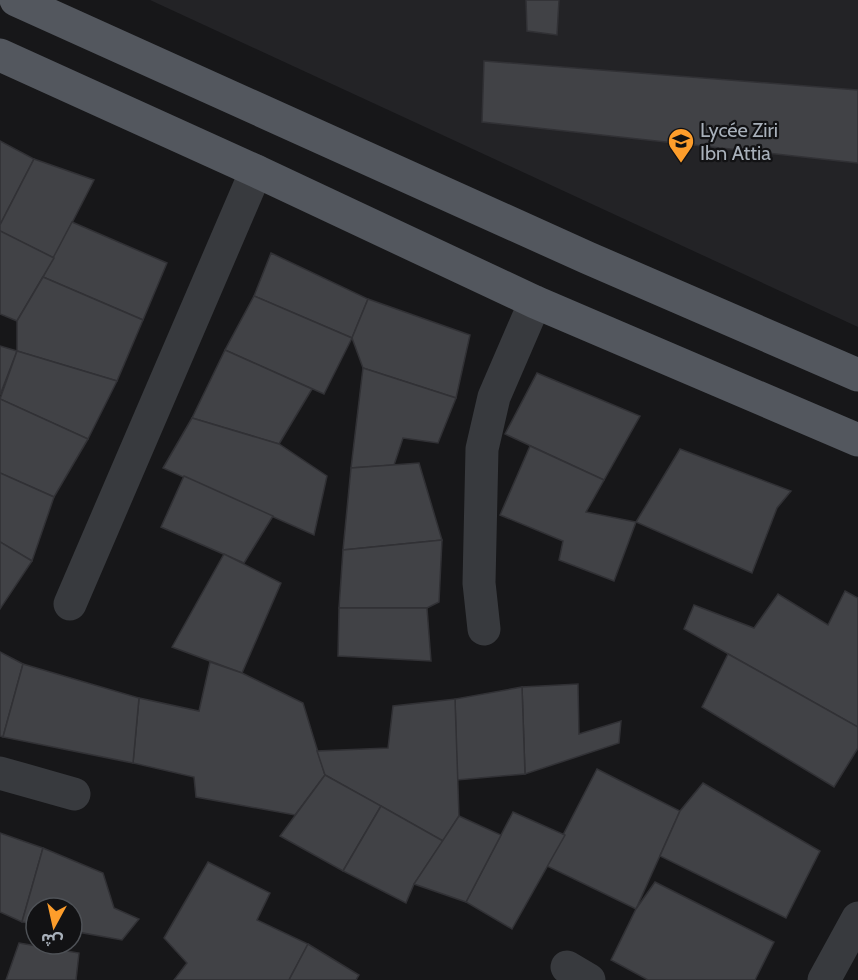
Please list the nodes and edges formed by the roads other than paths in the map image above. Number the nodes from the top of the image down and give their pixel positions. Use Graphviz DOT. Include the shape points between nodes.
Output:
graph roads {
  1 [pos="16,0"];
  2 [pos="0,55"];
  3 [pos="256,171"];
  4 [pos="535,302"];
  5 [pos="858,375"];
  6 [pos="858,440"];
  7 [pos="70,604"];
  8 [pos="484,629"];
  9 [pos="0,773"];
  10 [pos="74,794"];
  11 [pos="858,918"];
  12 [pos="824,980"];
  1 -- 5 [label="main road" via="578,254"];
  2 -- 3 [label="main road"];
  3 -- 4 [label="main road"];
  3 -- 7 [label="street"];
  4 -- 6 [label="main road"];
  4 -- 8 [label="street" via="494,398 482,448 479,583"];
  9 -- 10 [label="street"];
  11 -- 12 [label="street"];
}
